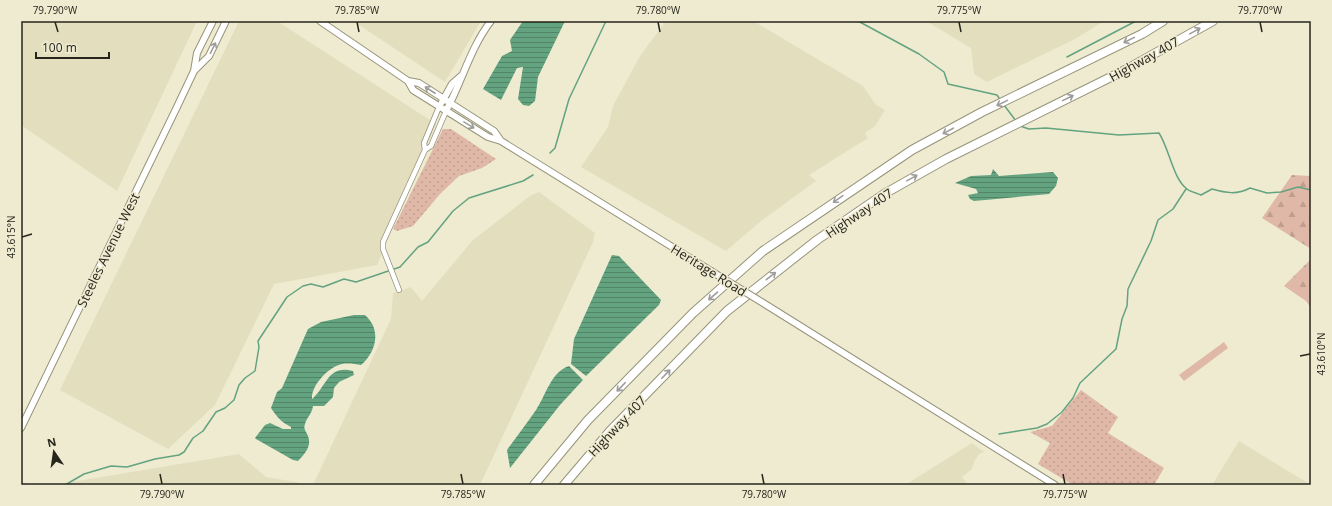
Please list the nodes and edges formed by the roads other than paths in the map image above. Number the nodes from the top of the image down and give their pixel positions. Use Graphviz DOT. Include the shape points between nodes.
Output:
graph roads {
  1 [pos="213,21"];
  2 [pos="226,21"];
  3 [pos="320,21"];
  4 [pos="491,21"];
  5 [pos="1163,21"];
  6 [pos="1213,21"];
  7 [pos="194,72"];
  8 [pos="461,76"];
  9 [pos="408,81"];
  10 [pos="444,98"];
  11 [pos="451,103"];
  12 [pos="439,106"];
  13 [pos="446,111"];
  14 [pos="501,141"];
  15 [pos="425,150"];
  16 [pos="399,290"];
  17 [pos="21,428"];
  18 [pos="534,485"];
  19 [pos="564,485"];
  20 [pos="1055,485"];
  1 -- 7 [label="main road, Steeles Avenue West" via="197,53"];
  7 -- 2 [label="main road, Steeles Avenue West, one-way" via="209,56"];
  3 -- 9 [label="main road, Heritage Road"];
  4 -- 8 [label="main road"];
  5 -- 18 [label="highway, Highway 407, one-way" via="912,150 763,251 693,313 588,420"];
  19 -- 6 [label="highway, Highway 407, one-way" via="610,431 727,311 817,240 884,194 1005,129 1125,70"];
  7 -- 17 [label="main road, Steeles Avenue West"];
  8 -- 10 [label="main road" via="452,84"];
  8 -- 11 [label="main road"];
  10 -- 9 [label="main road, Heritage Road, one-way" via="419,83"];
  9 -- 12 [label="main road, Heritage Road" via="413,90"];
  10 -- 11 [label="main road, Heritage Road"];
  10 -- 12 [label="main road"];
  11 -- 13 [label="main road"];
  11 -- 14 [label="main road, Heritage Road" via="494,131"];
  12 -- 13 [label="main road, Heritage Road"];
  12 -- 15 [label="street" via="424,143"];
  13 -- 14 [label="main road, Heritage Road, one-way" via="488,137"];
  13 -- 15 [label="street" via="431,146"];
  14 -- 20 [label="main road, Heritage Road, bridge"];
  15 -- 16 [label="street" via="383,242 383,249"];
}
